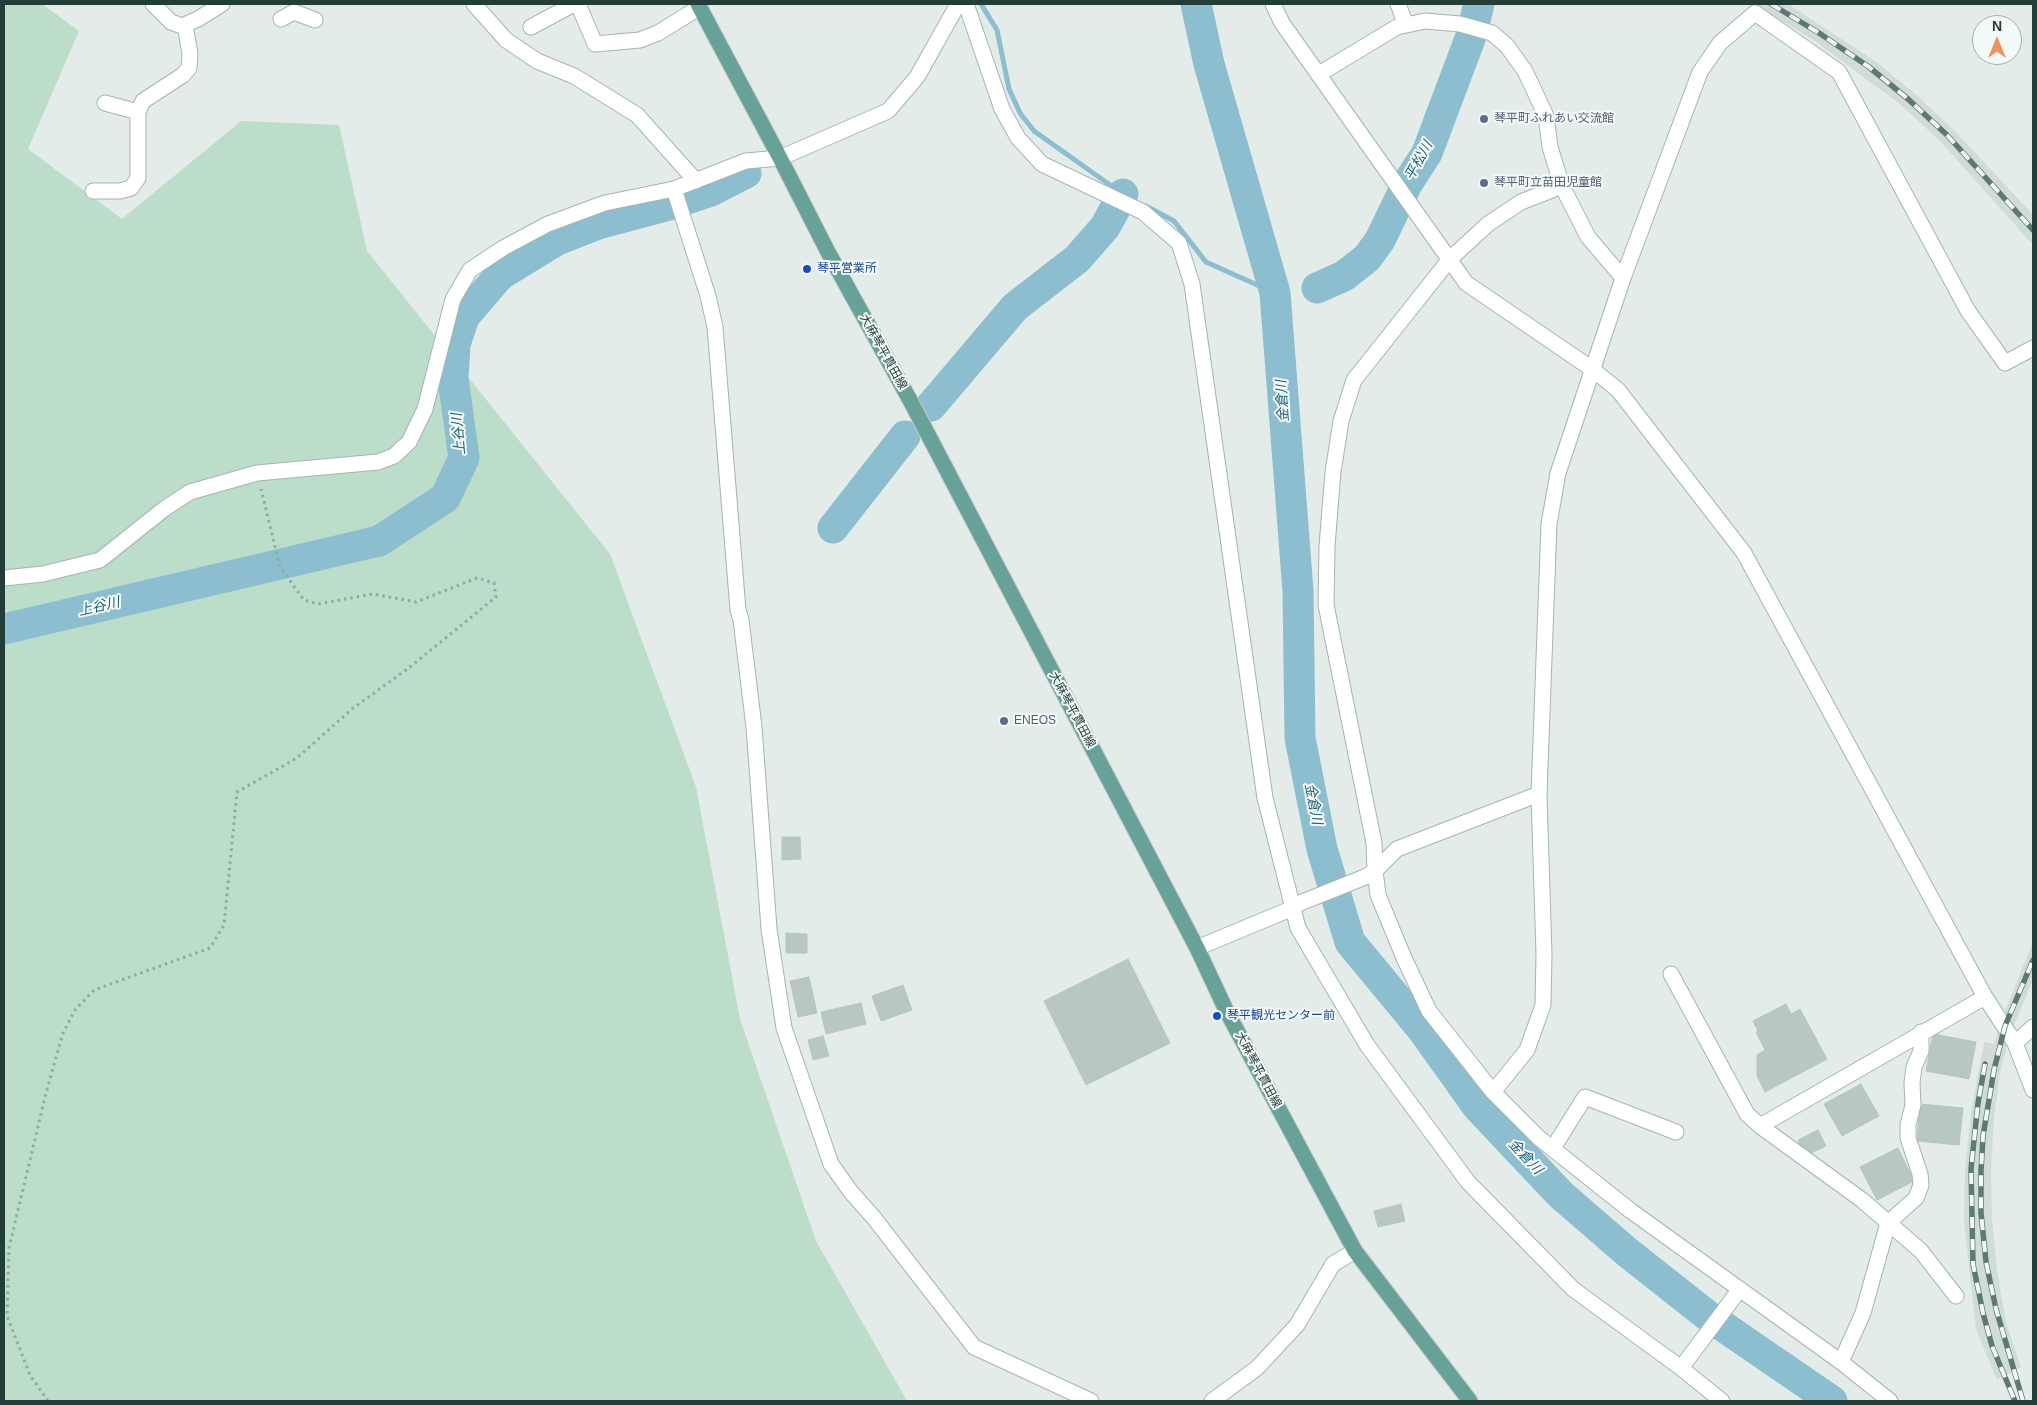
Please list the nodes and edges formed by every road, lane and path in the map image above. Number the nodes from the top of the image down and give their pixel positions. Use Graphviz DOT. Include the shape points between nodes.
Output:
graph roads {
  1 [pos="153,4"];
  2 [pos="222,4"];
  3 [pos="474,4"];
  4 [pos="574,4"];
  5 [pos="578,4"];
  6 [pos="958,4"];
  7 [pos="966,4"];
  8 [pos="1273,4"];
  9 [pos="1398,4"];
  10 [pos="699,5"];
  11 [pos="297,9"];
  12 [pos="281,19"];
  13 [pos="315,20"];
  14 [pos="185,25"];
  15 [pos="1406,26"];
  16 [pos="531,27"];
  17 [pos="1319,74"];
  18 [pos="105,103"];
  19 [pos="138,112"];
  20 [pos="780,158"];
  21 [pos="696,181"];
  22 [pos="1562,186"];
  23 [pos="674,189"];
  24 [pos="93,191"];
  25 [pos="1450,259"];
  26 [pos="1623,278"];
  27 [pos="2033,348"];
  28 [pos="1592,369"];
  29 [pos="257,473"];
  30 [pos="4,578"];
  31 [pos="1539,794"];
  32 [pos="1370,874"];
  33 [pos="1297,905"];
  34 [pos="1197,948"];
  35 [pos="1671,974"];
  36 [pos="1985,997"];
  37 [pos="2033,1026"];
  38 [pos="1921,1032"];
  39 [pos="2015,1042"];
  40 [pos="2033,1090"];
  41 [pos="1494,1092"];
  42 [pos="1760,1126"];
  43 [pos="1676,1132"];
  44 [pos="1553,1148"];
  45 [pos="1888,1223"];
  46 [pos="1354,1251"];
  47 [pos="1740,1289"];
  48 [pos="1956,1296"];
  49 [pos="1841,1362"];
  50 [pos="1681,1368"];
  51 [pos="48,1401"];
  52 [pos="1091,1401"];
  53 [pos="1212,1401"];
  54 [pos="1470,1401"];
  55 [pos="1722,1401"];
  56 [pos="1890,1401"];
  1 -- 14 [label="street" via="171,22"];
  2 -- 14 [label="street"];
  3 -- 21 [label="street" via="506,40 536,61 574,76 637,115"];
  4 -- 16 [label="street"];
  5 -- 10 [label="street" via="595,44 640,40 658,33"];
  6 -- 20 [label="street" via="917,76 888,111"];
  7 -- 33 [label="street" via="1002,110 1018,138 1042,164 1143,212 1179,243 1192,284 1265,798"];
  8 -- 17 [label="street" via="1282,23"];
  9 -- 15 [label="street"];
  10 -- 20 [label="main road, 大麻琴平貫田線"];
  11 -- 12 [label="street"];
  11 -- 13 [label="street"];
  14 -- 19 [label="street" via="189,68 143,101"];
  15 -- 17 [label="street" via="1397,27"];
  15 -- 22 [label="street" via="1425,21 1460,24 1492,33 1507,46 1525,71 1546,116 1550,146"];
  17 -- 25 [label="street"];
  18 -- 19 [label="street"];
  19 -- 24 [label="street" via="138,178 131,188 120,192"];
  20 -- 21 [label="street" via="746,161"];
  20 -- 34 [label="main road, 大麻琴平貫田線"];
  21 -- 23 [label="street"];
  22 -- 25 [label="street" via="1514,206 1488,224"];
  22 -- 26 [label="street" via="1588,237"];
  23 -- 29 [label="street" via="605,204 548,224 470,270 453,299 426,409 409,442 394,456 378,462"];
  23 -- 52 [label="street" via="715,327 738,610 754,727 769,929 784,1028 790,1046 831,1164 974,1348"];
  25 -- 28 [label="street" via="1466,283"];
  25 -- 32 [label="street" via="1354,380 1341,421 1333,472 1326,605 1374,843"];
  26 -- 27 [label="street" via="1700,72 1720,43 1755,13 1839,72 1968,310 2006,363"];
  26 -- 28 [label="street"];
  28 -- 31 [label="street" via="1558,473 1550,524"];
  28 -- 36 [label="street" via="1618,390 1744,553"];
  29 -- 30 [label="street" via="190,492 100,560 43,574"];
  29 -- 51 [label="path" via="280,567 304,600 318,604 373,594 416,602 477,578 494,583 496,597 352,709 298,758 237,792 224,925 210,948 94,990 75,1010 63,1033 36,1130 9,1248 6,1316 30,1376"];
  31 -- 32 [label="street" via="1397,848"];
  31 -- 41 [label="street" via="1543,1005 1527,1050"];
  32 -- 33 [label="street"];
  32 -- 41 [label="street" via="1404,958 1430,1011"];
  33 -- 34 [label="street"];
  33 -- 50 [label="street" via="1298,928 1367,1045 1468,1182 1574,1289"];
  34 -- 46 [label="main road, 大麻琴平貫田線" via="1227,1012"];
  35 -- 42 [label="street" via="1746,1114"];
  36 -- 38 [label="street"];
  36 -- 39 [label="street"];
  37 -- 39 [label="street"];
  38 -- 42 [label="street"];
  38 -- 45 [label="street" via="1921,1051 1912,1083 1913,1105 1908,1138 1921,1185 1916,1198"];
  39 -- 40 [label="street"];
  41 -- 44 [label="street"];
  42 -- 45 [label="street" via="1862,1200"];
  43 -- 44 [label="street" via="1585,1096"];
  44 -- 47 [label="street" via="1631,1211"];
  45 -- 48 [label="street" via="1921,1251"];
  45 -- 49 [label="street" via="1863,1313"];
  46 -- 53 [label="street" via="1333,1264 1297,1325 1257,1368"];
  46 -- 54 [label="main road, 大麻琴平貫田線"];
  47 -- 49 [label="street"];
  47 -- 50 [label="street"];
  49 -- 56 [label="street"];
  50 -- 55 [label="street"];
}
